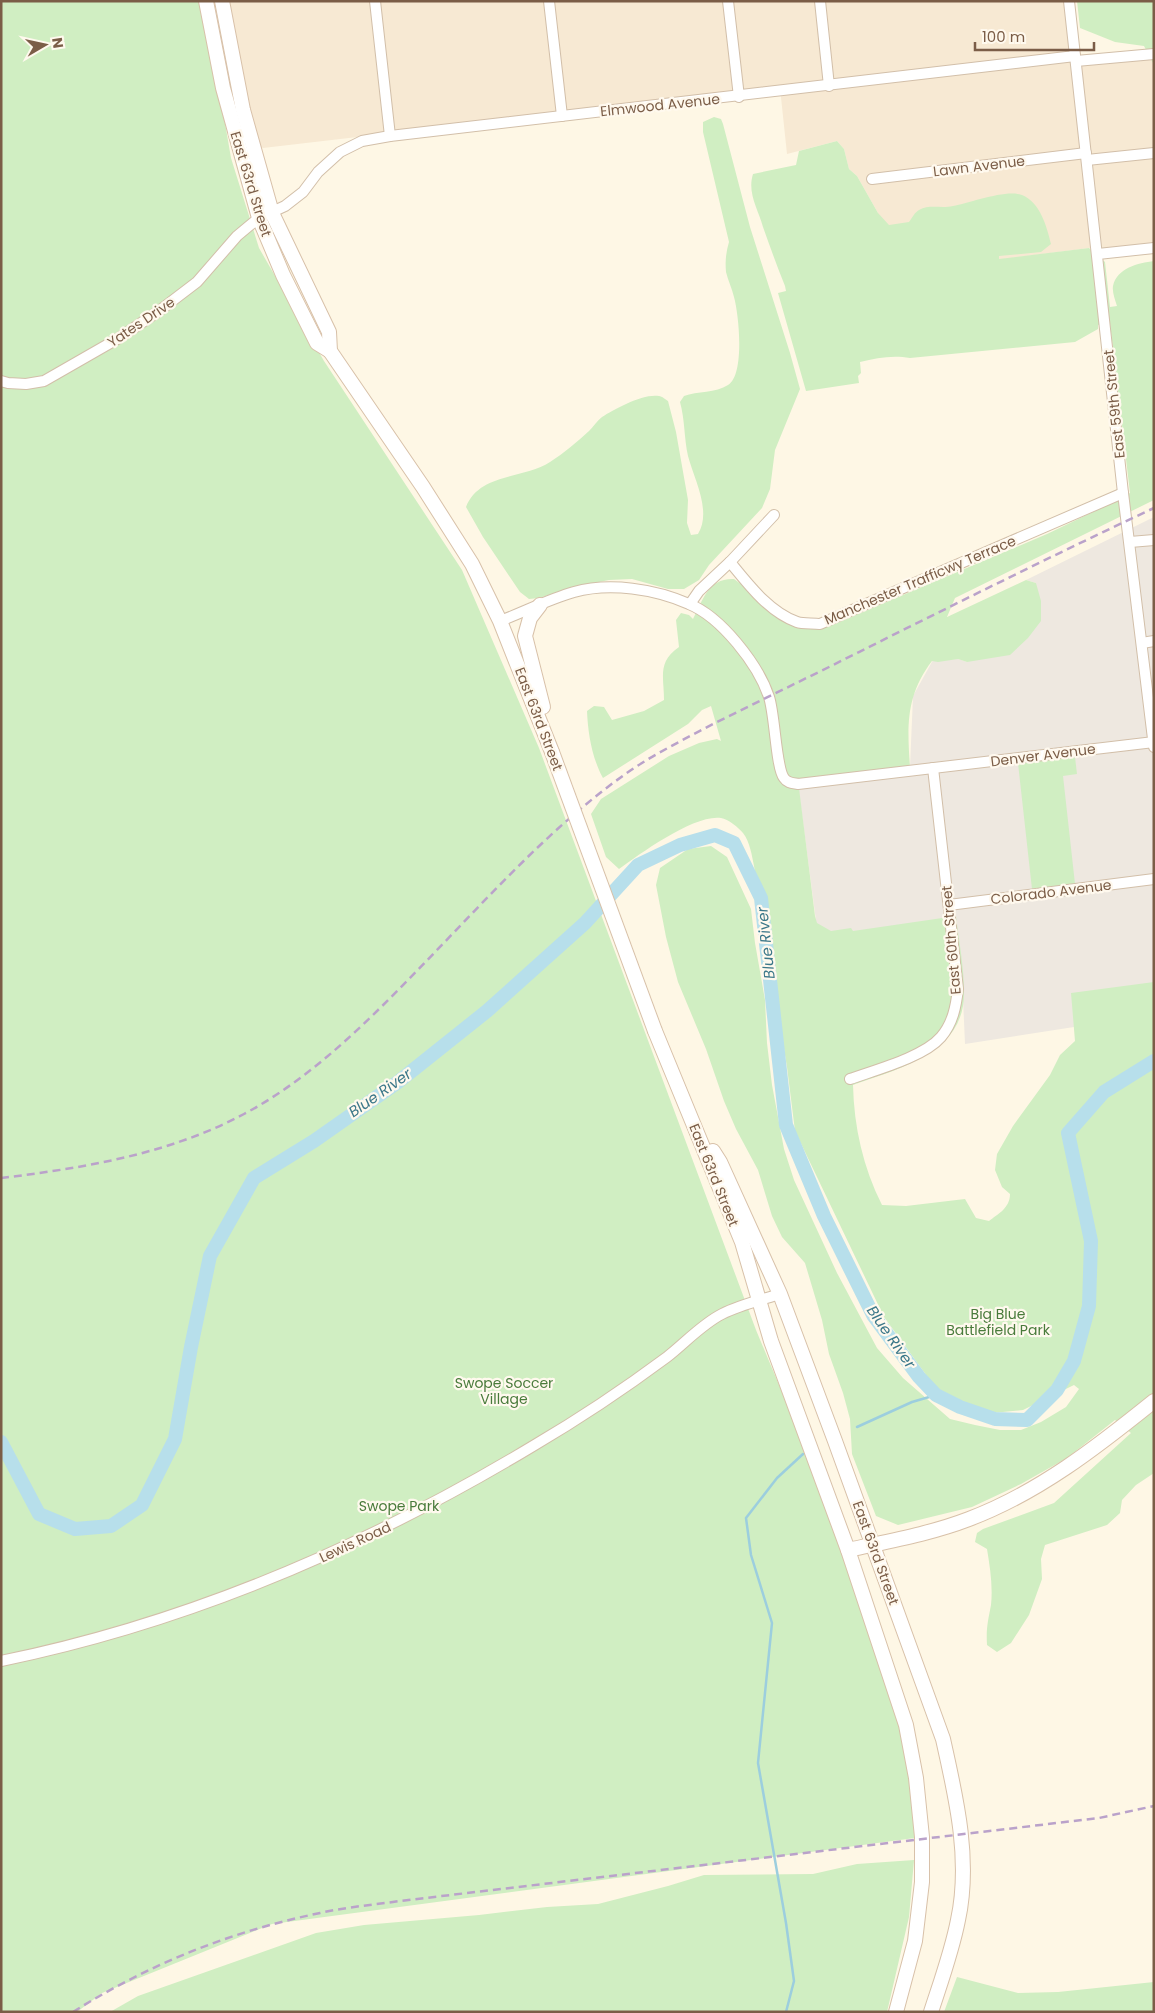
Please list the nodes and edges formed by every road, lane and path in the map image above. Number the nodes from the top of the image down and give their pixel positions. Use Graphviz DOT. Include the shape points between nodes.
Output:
graph roads {
  1 [pos="206,1"];
  2 [pos="222,1"];
  3 [pos="375,1"];
  4 [pos="549,1"];
  5 [pos="728,1"];
  6 [pos="820,1"];
  7 [pos="1069,1"];
  8 [pos="1154,54"];
  9 [pos="1075,59"];
  10 [pos="829,86"];
  11 [pos="739,97"];
  12 [pos="562,116"];
  13 [pos="390,136"];
  14 [pos="1154,153"];
  15 [pos="1086,157"];
  16 [pos="872,179"];
  17 [pos="265,216"];
  18 [pos="1154,248"];
  19 [pos="1098,254"];
  20 [pos="1,381"];
  21 [pos="1123,493"];
  22 [pos="774,515"];
  23 [pos="1154,540"];
  24 [pos="1130,542"];
  25 [pos="730,562"];
  26 [pos="690,604"];
  27 [pos="540,606"];
  28 [pos="500,621"];
  29 [pos="1154,641"];
  30 [pos="1142,642"];
  31 [pos="1153,742"];
  32 [pos="1154,747"];
  33 [pos="552,752"];
  34 [pos="932,768"];
  35 [pos="1154,879"];
  36 [pos="949,905"];
  37 [pos="850,1080"];
  38 [pos="690,1116"];
  39 [pos="780,1294"];
  40 [pos="759,1300"];
  41 [pos="1154,1401"];
  42 [pos="873,1545"];
  43 [pos="848,1550"];
  44 [pos="1,1661"];
  45 [pos="896,2012"];
  46 [pos="931,2012"];
  1 -- 17 [label="main road, East 63rd Street" via="223,88"];
  2 -- 17 [label="main road, East 63rd Street"];
  3 -- 13 [label="street"];
  4 -- 12 [label="street"];
  5 -- 11 [label="street"];
  6 -- 10 [label="street"];
  7 -- 9 [label="street, East 59th Street"];
  8 -- 9 [label="street, Elmwood Avenue"];
  9 -- 10 [label="street, Elmwood Avenue"];
  9 -- 15 [label="street, East 59th Street"];
  10 -- 11 [label="street, Elmwood Avenue"];
  11 -- 12 [label="street, Elmwood Avenue"];
  12 -- 13 [label="street, Elmwood Avenue"];
  13 -- 17 [label="street, Elmwood Avenue" via="362,141 340,152 318,172 303,192"];
  14 -- 15 [label="street, Lawn Avenue"];
  15 -- 16 [label="street, Lawn Avenue"];
  15 -- 19 [label="street, East 59th Street"];
  17 -- 20 [label="street, Yates Drive" via="237,236 197,282 119,338 44,381 26,384"];
  17 -- 28 [label="main road, East 63rd Street" via="329,332 330,351 472,564"];
  18 -- 19 [label="street"];
  19 -- 21 [label="street, East 59th Street"];
  21 -- 24 [label="street, East 59th Street"];
  21 -- 25 [label="street, Manchester Trafficwy Terrace" via="820,624 798,622 774,609"];
  22 -- 25 [label="street"];
  23 -- 24 [label="street"];
  24 -- 30 [label="street, East 59th Street"];
  25 -- 26 [label="street" via="699,590"];
  26 -- 27 [label="street" via="637,590 608,588 573,592"];
  26 -- 34 [label="street, Denver Avenue" via="723,628 759,676 769,696 784,779 798,784"];
  27 -- 28 [label="street"];
  27 -- 33 [label="main road" via="530,618 525,636"];
  28 -- 33 [label="main road, East 63rd Street"];
  29 -- 30 [label="street"];
  30 -- 31 [label="street, East 59th Street"];
  31 -- 32 [label="street, East 59th Street"];
  31 -- 34 [label="street, Denver Avenue"];
  33 -- 38 [label="main road, East 63rd Street, bridge" via="655,1031"];
  34 -- 36 [label="street, East 60th Street"];
  35 -- 36 [label="street, Colorado Avenue"];
  36 -- 37 [label="street, East 60th Street" via="958,989 956,1008 949,1025 941,1037 923,1052"];
  38 -- 39 [label="main road, East 63rd Street" via="720,1162"];
  38 -- 40 [label="main road, East 63rd Street" via="736,1226"];
  39 -- 40 [label="street, Lewis Road"];
  39 -- 42 [label="main road, East 63rd Street"];
  40 -- 43 [label="main road, East 63rd Street"];
  40 -- 44 [label="street, Lewis Road" via="714,1318 670,1355 615,1394 472,1483 380,1531 233,1594 138,1626"];
  41 -- 42 [label="main road" via="1078,1460 1010,1501 960,1522"];
  42 -- 43 [label="main road"];
  42 -- 46 [label="main road, East 63rd Street" via="942,1739 954,1787 960,1832 963,1879 959,1918"];
  43 -- 45 [label="main road, East 63rd Street" via="906,1725 917,1787 922,1882 915,1941"];
}
